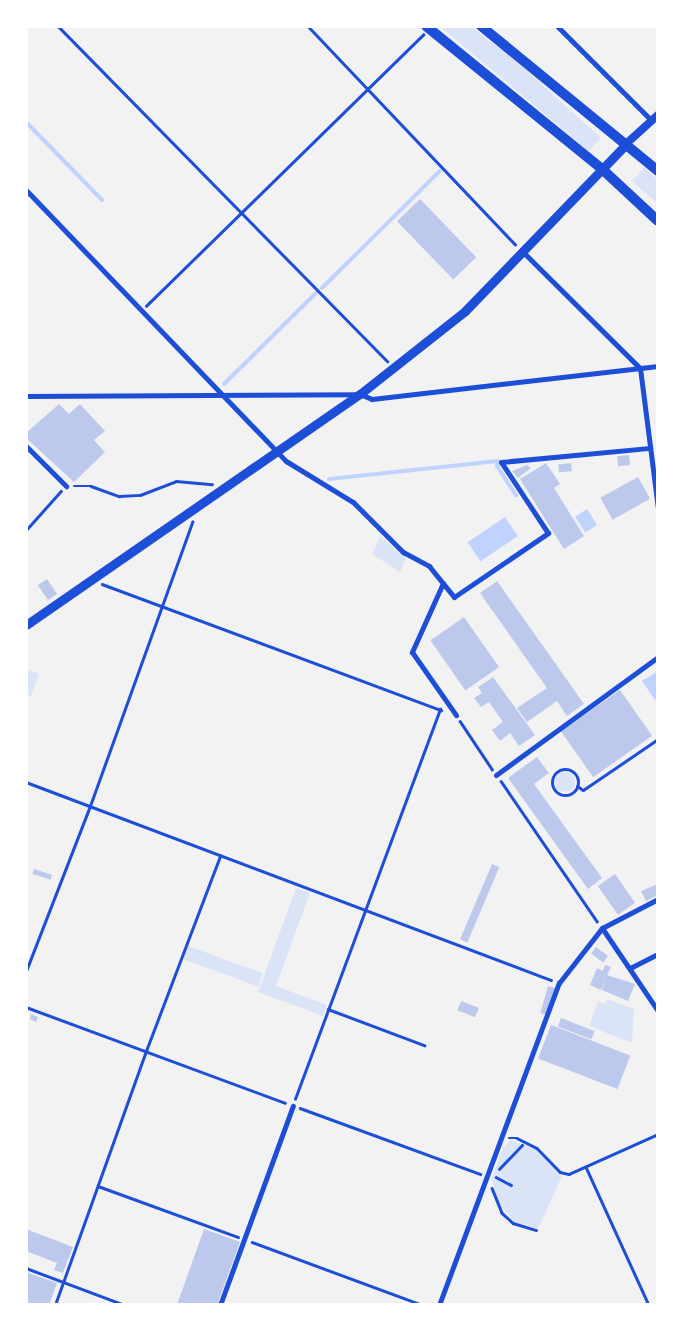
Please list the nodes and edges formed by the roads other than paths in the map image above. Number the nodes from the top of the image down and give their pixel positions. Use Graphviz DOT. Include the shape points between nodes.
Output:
graph roads {
  1 [pos="481,26"];
  2 [pos="557,26"];
  3 [pos="427,28"];
  4 [pos="658,115"];
  5 [pos="652,121"];
  6 [pos="627,143"];
  7 [pos="602,168"];
  8 [pos="658,171"];
  9 [pos="26,190"];
  10 [pos="658,221"];
  11 [pos="524,253"];
  12 [pos="658,366"];
  13 [pos="640,368"];
  14 [pos="360,394"];
  15 [pos="226,395"];
  16 [pos="26,396"];
  17 [pos="26,446"];
  18 [pos="650,448"];
  19 [pos="277,452"];
  20 [pos="66,486"];
  21 [pos="658,508"];
  22 [pos="443,583"];
  23 [pos="26,625"];
  24 [pos="658,657"];
  25 [pos="456,715"];
  26 [pos="658,739"];
  27 [pos="496,775"];
  28 [pos="577,786"];
  29 [pos="658,899"];
  30 [pos="602,928"];
  31 [pos="658,954"];
  32 [pos="630,968"];
  33 [pos="658,1011"];
  34 [pos="293,1106"];
  35 [pos="220,1305"];
  36 [pos="440,1305"];
  1 -- 6 [label="highway"];
  2 -- 5 [label="street"];
  3 -- 7 [label="highway"];
  4 -- 5 [label="street"];
  5 -- 6 [label="street"];
  6 -- 7 [label="main road"];
  6 -- 8 [label="highway"];
  7 -- 10 [label="highway"];
  7 -- 11 [label="main road"];
  9 -- 15 [label="street"];
  11 -- 13 [label="street"];
  11 -- 14 [label="main road" via="465,311"];
  12 -- 13 [label="street"];
  13 -- 14 [label="street" via="372,399"];
  13 -- 18 [label="street"];
  14 -- 15 [label="street"];
  14 -- 19 [label="main road"];
  15 -- 16 [label="street"];
  15 -- 19 [label="street"];
  17 -- 20 [label="street"];
  18 -- 21 [label="street"];
  18 -- 22 [label="street" via="501,462 548,532 454,598"];
  19 -- 22 [label="street" via="286,461 353,502 403,552 429,566"];
  19 -- 23 [label="main road"];
  22 -- 25 [label="street" via="412,652"];
  24 -- 27 [label="street"];
  26 -- 28 [label="lane" via="583,790"];
  28 -- 28 [label="lane" via="576,776 568,770 561,770 553,777 553,788 561,794 569,794"];
  29 -- 30 [label="street"];
  30 -- 32 [label="street"];
  30 -- 36 [label="street" via="559,983"];
  31 -- 32 [label="street"];
  32 -- 33 [label="street"];
  34 -- 35 [label="street"];
}
